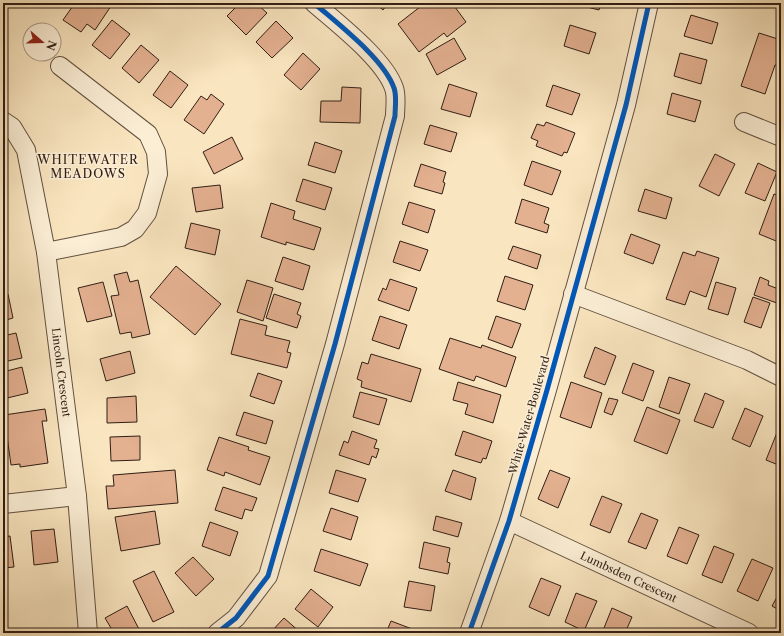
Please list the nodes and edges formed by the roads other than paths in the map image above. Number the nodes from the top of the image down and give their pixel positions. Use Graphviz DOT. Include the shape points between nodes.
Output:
graph roads {
  1 [pos="314,3"];
  2 [pos="649,3"];
  3 [pos="60,66"];
  4 [pos="3,121"];
  5 [pos="744,122"];
  6 [pos="781,137"];
  7 [pos="46,252"];
  8 [pos="573,294"];
  9 [pos="781,377"];
  10 [pos="77,496"];
  11 [pos="3,504"];
  12 [pos="509,521"];
  13 [pos="88,633"];
  14 [pos="217,633"];
  15 [pos="469,633"];
  16 [pos="749,633"];
  1 -- 14 [label="street" via="377,61 388,75 395,90 395,116 335,344 268,576 236,618"];
  2 -- 8 [label="street, White Water Boulevard" via="626,105"];
  3 -- 7 [label="street" via="148,134 156,152 158,174 146,213 134,229 121,237"];
  4 -- 7 [label="street, Lincoln Crescent" via="12,127 26,150"];
  5 -- 6 [label="street"];
  7 -- 10 [label="street, Lincoln Crescent"];
  8 -- 9 [label="street" via="746,360"];
  8 -- 12 [label="street, White Water Boulevard"];
  10 -- 11 [label="street"];
  10 -- 13 [label="street, Lincoln Crescent"];
  12 -- 15 [label="street, White Water Boulevard"];
  12 -- 16 [label="street, Lumbsden Crescent"];
}
